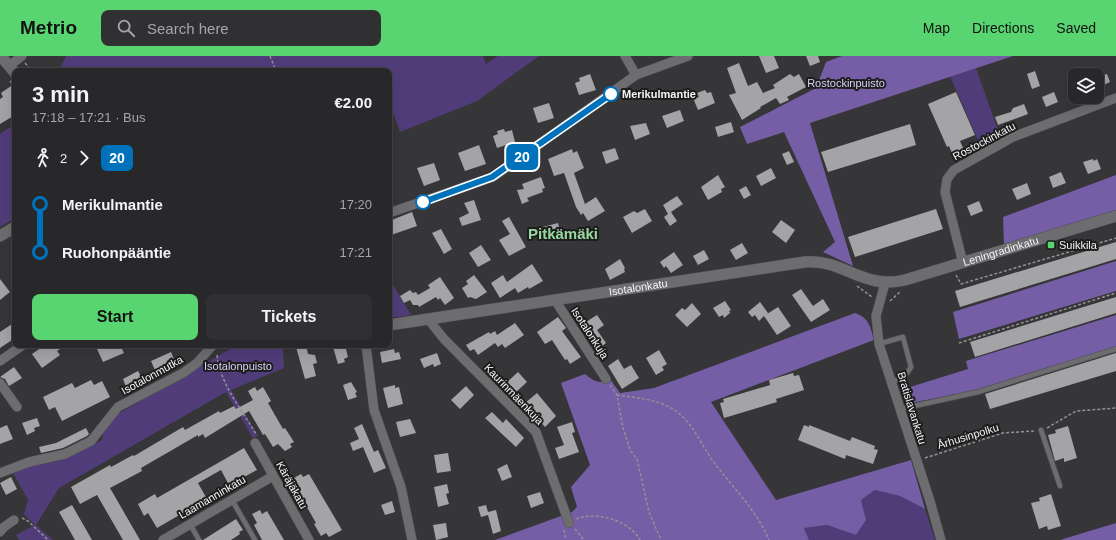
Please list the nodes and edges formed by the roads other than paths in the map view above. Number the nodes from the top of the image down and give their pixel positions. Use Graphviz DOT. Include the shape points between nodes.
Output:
graph roads {
  1 [pos="1,56"];
  2 [pos="22,56"];
  3 [pos="625,56"];
  4 [pos="688,56"];
  5 [pos="13,68"];
  6 [pos="12,70"];
  7 [pos="636,76"];
  8 [pos="1116,98"];
  9 [pos="392,212"];
  10 [pos="1116,216"];
  11 [pos="12,229"];
  12 [pos="0,236"];
  13 [pos="963,263"];
  14 [pos="885,282"];
  15 [pos="555,300"];
  16 [pos="428,319"];
  17 [pos="392,325"];
  18 [pos="879,344"];
  19 [pos="20,348"];
  20 [pos="214,348"];
  21 [pos="366,348"];
  22 [pos="1116,349"];
  23 [pos="0,361"];
  24 [pos="606,379"];
  25 [pos="892,382"];
  26 [pos="0,383"];
  27 [pos="17,406"];
  28 [pos="900,409"];
  29 [pos="1041,430"];
  30 [pos="256,440"];
  31 [pos="0,473"];
  32 [pos="273,476"];
  33 [pos="1060,486"];
  34 [pos="232,500"];
  35 [pos="14,520"];
  36 [pos="569,523"];
  37 [pos="190,524"];
  38 [pos="0,532"];
  39 [pos="253,539"];
  40 [pos="163,540"];
  41 [pos="198,540"];
  42 [pos="309,540"];
  43 [pos="412,540"];
  44 [pos="940,540"];
  1 -- 6 [label="street"];
  2 -- 5 [label="street"];
  3 -- 7 [label="street"];
  4 -- 7 [label="street"];
  7 -- 9 [label="street" via="492,177"];
  8 -- 13 [label="street, Rostockinkatu" via="1013,137 954,170 947,179 944,192"];
  10 -- 13 [label="street, Leningradinkatu"];
  11 -- 12 [label="street"];
  13 -- 14 [label="street, Leningradinkatu" via="905,280"];
  14 -- 15 [label="street, Isotalonkatu" via="872,280 829,263 811,262"];
  14 -- 18 [label="street, Bratislavankatu" via="876,316"];
  15 -- 16 [label="street, Isotalonkatu"];
  15 -- 24 [label="street, Isotalonkuja"];
  16 -- 17 [label="street, Isotalonkatu"];
  16 -- 36 [label="street, Kaurinmäenkuja" via="444,339 536,432"];
  18 -- 25 [label="street, Bratislavankatu"];
  18 -- 25 [label="lane" via="903,337 911,367 905,376"];
  19 -- 23 [label="street"];
  20 -- 31 [label="street, Isotalonmutka" via="183,373 118,407 91,441 65,454 29,462"];
  21 -- 43 [label="street" via="374,410 401,487"];
  22 -- 28 [label="lane" via="978,392"];
  25 -- 28 [label="street, Bratislavankatu"];
  26 -- 27 [label="street"];
  28 -- 44 [label="street, Bratislavankatu"];
  29 -- 33 [label="lane"];
  30 -- 32 [label="street, Käräjäkatu"];
  32 -- 34 [label="street, Laamanninkatu"];
  32 -- 42 [label="street, Käräjäkatu"];
  34 -- 37 [label="street, Laamanninkatu"];
  34 -- 39 [label="lane"];
  35 -- 38 [label="street"];
  37 -- 40 [label="street, Laamanninkatu"];
  37 -- 41 [label="lane"];
}
